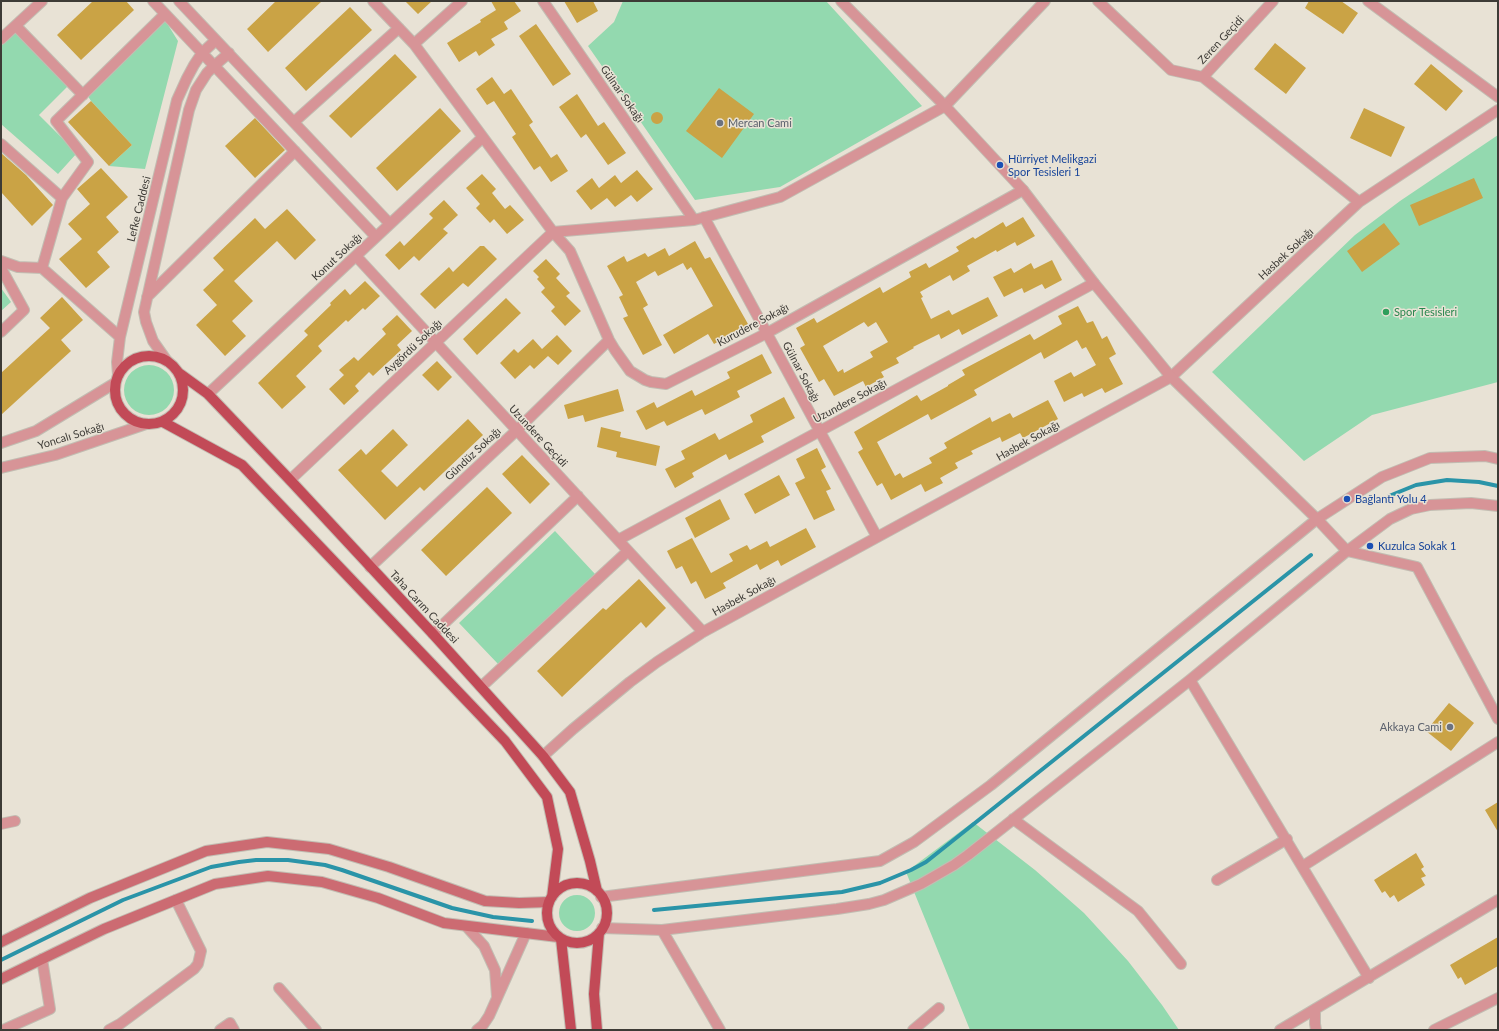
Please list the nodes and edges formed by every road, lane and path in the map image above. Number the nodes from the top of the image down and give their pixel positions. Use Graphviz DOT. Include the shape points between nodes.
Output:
graph roads {
  1 [pos="42,1"];
  2 [pos="153,1"];
  3 [pos="179,1"];
  4 [pos="373,1"];
  5 [pos="462,1"];
  6 [pos="543,1"];
  7 [pos="841,1"];
  8 [pos="1044,1"];
  9 [pos="1098,1"];
  10 [pos="1273,1"];
  11 [pos="1368,1"];
  12 [pos="165,14"];
  13 [pos="16,26"];
  14 [pos="399,28"];
  15 [pos="1,39"];
  16 [pos="216,40"];
  17 [pos="414,44"];
  18 [pos="202,53"];
  19 [pos="229,53"];
  20 [pos="214,66"];
  21 [pos="1202,77"];
  22 [pos="82,95"];
  23 [pos="1498,97"];
  24 [pos="945,106"];
  25 [pos="1498,110"];
  26 [pos="294,122"];
  27 [pos="482,138"];
  28 [pos="1,144"];
  29 [pos="295,151"];
  30 [pos="1023,190"];
  31 [pos="62,198"];
  32 [pos="1359,202"];
  33 [pos="699,218"];
  34 [pos="390,224"];
  35 [pos="553,232"];
  36 [pos="376,237"];
  37 [pos="356,256"];
  38 [pos="1,261"];
  39 [pos="1,268"];
  40 [pos="42,268"];
  41 [pos="1094,283"];
  42 [pos="147,297"];
  43 [pos="1,332"];
  44 [pos="766,333"];
  45 [pos="120,336"];
  46 [pos="609,340"];
  47 [pos="436,342"];
  48 [pos="167,361"];
  49 [pos="179,373"];
  50 [pos="1172,376"];
  51 [pos="116,379"];
  52 [pos="208,394"];
  53 [pos="163,422"];
  54 [pos="146,424"];
  55 [pos="517,430"];
  56 [pos="820,431"];
  57 [pos="1,443"];
  58 [pos="1498,459"];
  59 [pos="1,468"];
  60 [pos="290,480"];
  61 [pos="578,496"];
  62 [pos="1498,506"];
  63 [pos="1317,518"];
  64 [pos="877,538"];
  65 [pos="618,540"];
  66 [pos="628,551"];
  67 [pos="1347,551"];
  68 [pos="370,567"];
  69 [pos="703,632"];
  70 [pos="433,634"];
  71 [pos="1190,680"];
  72 [pos="481,687"];
  73 [pos="1498,719"];
  74 [pos="1498,742"];
  75 [pos="543,756"];
  76 [pos="1013,819"];
  77 [pos="15,821"];
  78 [pos="1,824"];
  79 [pos="1286,839"];
  80 [pos="1303,866"];
  81 [pos="1217,880"];
  82 [pos="599,894"];
  83 [pos="550,899"];
  84 [pos="176,900"];
  85 [pos="1498,900"];
  86 [pos="466,926"];
  87 [pos="662,930"];
  88 [pos="601,931"];
  89 [pos="526,933"];
  90 [pos="1,935"];
  91 [pos="13,936"];
  92 [pos="560,938"];
  93 [pos="1,942"];
  94 [pos="42,959"];
  95 [pos="1180,964"];
  96 [pos="1369,978"];
  97 [pos="1,979"];
  98 [pos="279,988"];
  99 [pos="498,997"];
  100 [pos="1498,998"];
  101 [pos="940,1008"];
  102 [pos="1315,1009"];
  103 [pos="122,1027"];
  104 [pos="3,1030"];
  105 [pos="109,1030"];
  106 [pos="220,1030"];
  107 [pos="234,1030"];
  108 [pos="316,1030"];
  109 [pos="477,1030"];
  110 [pos="571,1030"];
  111 [pos="597,1030"];
  112 [pos="720,1030"];
  113 [pos="913,1030"];
  114 [pos="1280,1030"];
  115 [pos="1316,1030"];
  116 [pos="1434,1030"];
  1 -- 13 [label="street"];
  2 -- 12 [label="street"];
  3 -- 16 [label="street"];
  4 -- 14 [label="street, Kurudere Sokağı"];
  5 -- 17 [label="street"];
  6 -- 33 [label="street, Gülnar Sokağı"];
  7 -- 24 [label="street"];
  8 -- 24 [label="street"];
  9 -- 21 [label="street" via="1171,70"];
  10 -- 21 [label="street, Zeren Geçidi"];
  11 -- 23 [label="street"];
  12 -- 18 [label="street"];
  12 -- 22 [label="street"];
  13 -- 15 [label="street"];
  13 -- 22 [label="street"];
  14 -- 17 [label="street, Kurudere Sokağı"];
  14 -- 26 [label="street"];
  16 -- 18 [label="street, Lefke Caddesi"];
  16 -- 19 [label="street"];
  17 -- 27 [label="street, Kurudere Sokağı"];
  18 -- 20 [label="street"];
  18 -- 45 [label="street, Lefke Caddesi" via="177,100"];
  19 -- 20 [label="street"];
  19 -- 26 [label="street"];
  20 -- 29 [label="street"];
  20 -- 42 [label="street" via="196,90 189,110"];
  21 -- 32 [label="street"];
  22 -- 31 [label="street" via="56,121 88,162"];
  24 -- 30 [label="street"];
  24 -- 33 [label="street" via="780,197"];
  25 -- 32 [label="street, Hasbek Sokağı"];
  26 -- 34 [label="street"];
  27 -- 34 [label="street, Konut Sokağı"];
  27 -- 35 [label="street, Kurudere Sokağı"];
  28 -- 31 [label="street"];
  29 -- 36 [label="street"];
  29 -- 42 [label="street"];
  30 -- 41 [label="street"];
  30 -- 44 [label="street, Kurudere Sokağı"];
  31 -- 40 [label="street"];
  32 -- 50 [label="street, Hasbek Sokağı"];
  33 -- 35 [label="street"];
  33 -- 44 [label="street, Gülnar Sokağı"];
  34 -- 36 [label="street, Konut Sokağı"];
  35 -- 46 [label="street, Kurudere Sokağı" via="570,251"];
  35 -- 47 [label="street, Aygördü Sokağı"];
  36 -- 37 [label="street, Konut Sokağı"];
  37 -- 47 [label="street, Uzundere Geçidi"];
  37 -- 52 [label="street, Konut Sokağı"];
  38 -- 40 [label="street" via="18,267"];
  39 -- 43 [label="street" via="24,310"];
  40 -- 45 [label="street"];
  41 -- 50 [label="street"];
  41 -- 56 [label="street, Uzundere Sokağı"];
  42 -- 48 [label="street" via="144,312 146,322 153,341"];
  44 -- 46 [label="street, Kurudere Sokağı" via="666,384 651,382 637,376 625,364"];
  44 -- 56 [label="street, Gülnar Sokağı"];
  45 -- 51 [label="street, Lefke Caddesi"];
  46 -- 55 [label="street, Gündüz Sokağı"];
  47 -- 55 [label="street, Uzundere Geçidi"];
  47 -- 60 [label="street, Aygördü Sokağı"];
  48 -- 49 [label="main road"];
  48 -- 51 [label="main road" via="152,356 135,358 125,365"];
  49 -- 52 [label="main road, Taha Carım Caddesi"];
  49 -- 53 [label="main road" via="183,397 176,412"];
  50 -- 63 [label="street"];
  50 -- 64 [label="street, Hasbek Sokağı"];
  51 -- 54 [label="main road" via="114,391 119,407 131,419"];
  51 -- 57 [label="street, Yoncalı Sokağı" via="36,431"];
  52 -- 60 [label="main road, Taha Carım Caddesi"];
  53 -- 54 [label="main road"];
  53 -- 83 [label="main road" via="242,465 505,741 547,797 558,849"];
  54 -- 59 [label="street, Yoncalı Sokağı" via="55,455"];
  55 -- 61 [label="street, Uzundere Geçidi"];
  55 -- 68 [label="street, Gündüz Sokağı"];
  56 -- 64 [label="street, Gülnar Sokağı"];
  56 -- 65 [label="street, Uzundere Sokağı"];
  58 -- 63 [label="street" via="1485,456 1430,458 1382,477"];
  60 -- 68 [label="main road, Taha Carım Caddesi"];
  61 -- 65 [label="street, Uzundere Geçidi"];
  61 -- 70 [label="street"];
  62 -- 67 [label="street" via="1455,503 1416,508 1390,519"];
  63 -- 67 [label="street"];
  63 -- 82 [label="street" via="991,785 914,842 880,861"];
  64 -- 69 [label="street, Hasbek Sokağı"];
  65 -- 66 [label="street, Uzundere Geçidi"];
  66 -- 69 [label="street, Uzundere Geçidi"];
  66 -- 72 [label="street"];
  67 -- 71 [label="street"];
  67 -- 73 [label="street" via="1418,567"];
  68 -- 70 [label="main road, Taha Carım Caddesi"];
  69 -- 75 [label="street, Hasbek Sokağı" via="630,682"];
  70 -- 72 [label="main road, Taha Carım Caddesi"];
  71 -- 76 [label="street"];
  71 -- 79 [label="street"];
  72 -- 75 [label="main road, Taha Carım Caddesi"];
  74 -- 80 [label="street"];
  75 -- 82 [label="main road, Taha Carım Caddesi" via="570,792"];
  76 -- 87 [label="street" via="939,875 884,900 837,909"];
  76 -- 95 [label="street" via="1138,911"];
  77 -- 78 [label="street"];
  79 -- 80 [label="street"];
  79 -- 81 [label="street"];
  80 -- 96 [label="street"];
  82 -- 83 [label="main road" via="578,883 558,890"];
  82 -- 88 [label="main road" via="606,912 606,920"];
  83 -- 91 [label="main road" via="519,903 485,901 389,866 329,849 268,842 206,851 90,898"];
  83 -- 92 [label="main road" via="548,921"];
  84 -- 86 [label="main road" via="215,884 268,876 322,882 378,898 444,923"];
  84 -- 94 [label="main road" via="104,929"];
  84 -- 103 [label="street" via="201,951 198,964"];
  85 -- 96 [label="street"];
  86 -- 89 [label="main road"];
  86 -- 99 [label="street" via="487,952 495,970"];
  87 -- 88 [label="street"];
  87 -- 112 [label="street"];
  88 -- 92 [label="main road" via="591,940 581,943"];
  88 -- 111 [label="main road" via="594,994"];
  89 -- 92 [label="main road"];
  89 -- 99 [label="street"];
  90 -- 91 [label="street"];
  91 -- 93 [label="main road"];
  92 -- 110 [label="main road"];
  94 -- 97 [label="main road"];
  94 -- 104 [label="street" via="50,1009"];
  96 -- 102 [label="street"];
  98 -- 108 [label="street"];
  99 -- 109 [label="street" via="489,1016"];
  100 -- 116 [label="street"];
  101 -- 113 [label="street"];
  102 -- 114 [label="street"];
  102 -- 115 [label="street"];
  103 -- 105 [label="street"];
  106 -- 107 [label="street" via="230,1023"];
}
